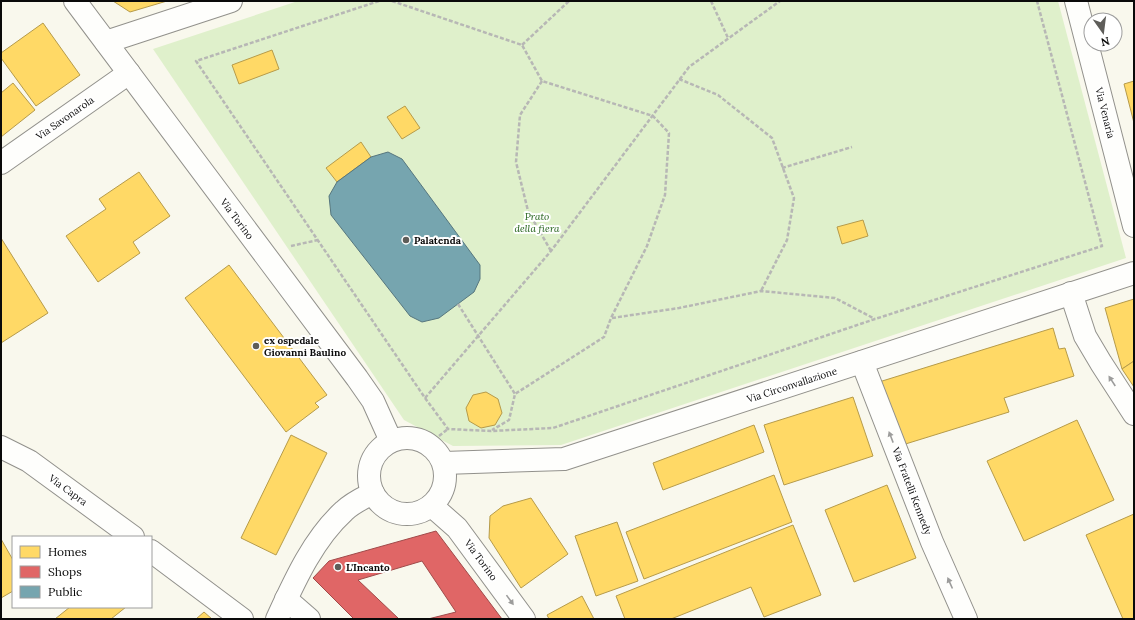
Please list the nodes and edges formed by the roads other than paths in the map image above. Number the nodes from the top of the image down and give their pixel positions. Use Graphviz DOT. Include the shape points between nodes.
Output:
graph roads {
  1 [pos="75,1"];
  2 [pos="231,1"];
  3 [pos="1076,1"];
  4 [pos="106,42"];
  5 [pos="129,73"];
  6 [pos="1,163"];
  7 [pos="1134,226"];
  8 [pos="1134,273"];
  9 [pos="1071,293"];
  10 [pos="862,362"];
  11 [pos="1134,414"];
  12 [pos="391,441"];
  13 [pos="1,447"];
  14 [pos="444,462"];
  15 [pos="372,493"];
  16 [pos="432,506"];
  17 [pos="132,536"];
  18 [pos="152,552"];
  19 [pos="286,600"];
  20 [pos="242,619"];
  21 [pos="277,619"];
  22 [pos="309,619"];
  23 [pos="524,619"];
  24 [pos="966,619"];
  1 -- 4 [label="street, Via Torino"];
  2 -- 4 [label="street"];
  3 -- 7 [label="street, Via Venaria"];
  4 -- 5 [label="street, Via Torino"];
  5 -- 6 [label="street, Via Savonarola"];
  5 -- 12 [label="street, Via Torino" via="373,401"];
  8 -- 9 [label="street, Via Circonvallazione"];
  9 -- 10 [label="street, Via Circonvallazione"];
  11 -- 9 [label="street, one-way" via="1085,336"];
  10 -- 14 [label="street, Via Circonvallazione" via="564,459"];
  24 -- 10 [label="street, Via Fratelli Kennedy, one-way" via="932,542"];
  12 -- 14 [label="street" via="403,438 422,441 434,448"];
  12 -- 15 [label="street" via="374,457 369,481"];
  13 -- 17 [label="street, Via Capra" via="29,460"];
  14 -- 16 [label="street" via="445,486"];
  15 -- 16 [label="street" via="388,510 399,514 422,512"];
  15 -- 19 [label="street" via="344,510 333,522 318,541"];
  16 -- 23 [label="street, Via Torino, one-way" via="457,528"];
  18 -- 20 [label="street"];
  19 -- 21 [label="street"];
  19 -- 22 [label="street"];
}
